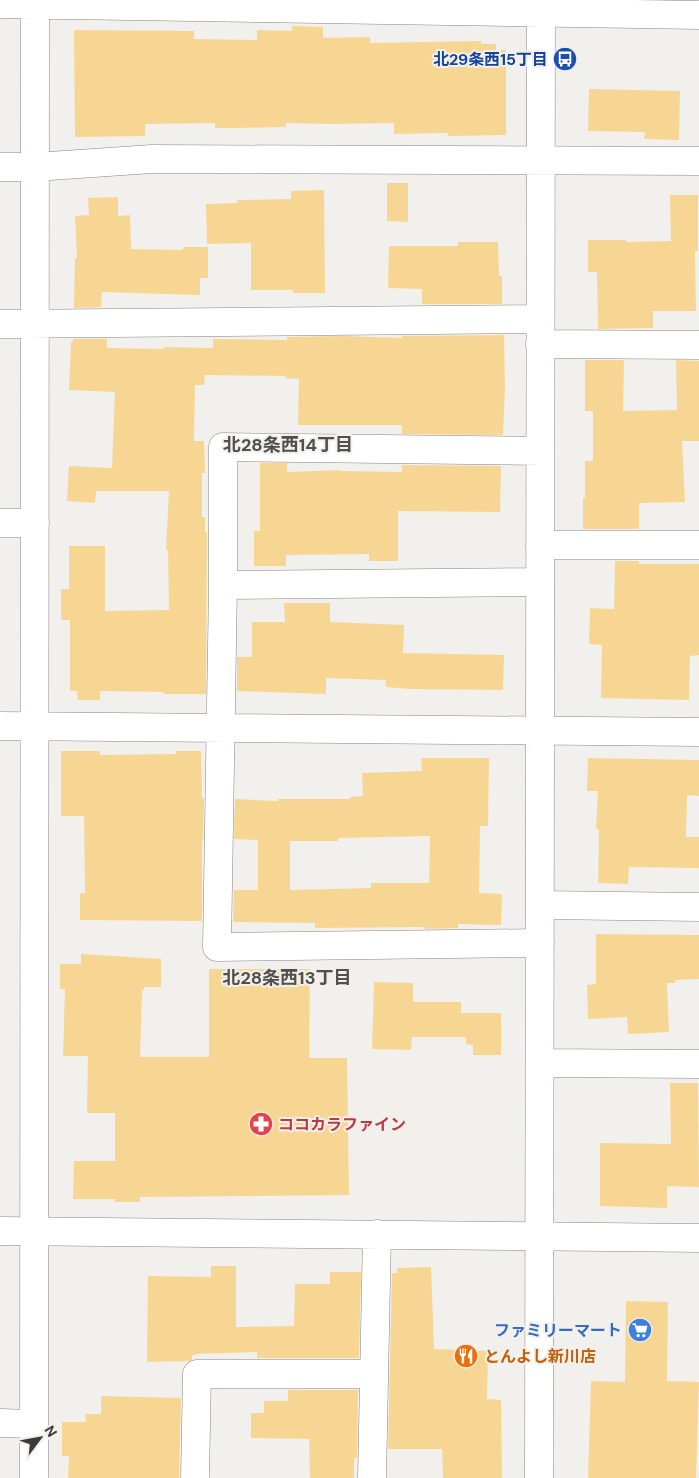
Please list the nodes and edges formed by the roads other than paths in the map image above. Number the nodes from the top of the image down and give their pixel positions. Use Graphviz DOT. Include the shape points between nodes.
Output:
graph roads {
  1 [pos="35,2"];
  2 [pos="0,4"];
  3 [pos="541,6"];
  4 [pos="699,15"];
  5 [pos="541,160"];
  6 [pos="699,161"];
  7 [pos="0,166"];
  8 [pos="35,167"];
  9 [pos="0,324"];
  10 [pos="35,324"];
  11 [pos="540,332"];
  12 [pos="699,345"];
  13 [pos="540,451"];
  14 [pos="0,523"];
  15 [pos="35,523"];
  16 [pos="540,545"];
  17 [pos="699,545"];
  18 [pos="540,582"];
  19 [pos="223,585"];
  20 [pos="0,726"];
  21 [pos="35,726"];
  22 [pos="220,728"];
  23 [pos="539,730"];
  24 [pos="699,732"];
  25 [pos="540,905"];
  26 [pos="699,907"];
  27 [pos="540,943"];
  28 [pos="540,1063"];
  29 [pos="699,1064"];
  30 [pos="0,1231"];
  31 [pos="34,1231"];
  32 [pos="377,1234"];
  33 [pos="540,1235"];
  34 [pos="699,1238"];
  35 [pos="373,1374"];
  36 [pos="0,1423"];
  37 [pos="34,1424"];
  38 [pos="34,1478"];
  39 [pos="195,1478"];
  40 [pos="372,1478"];
  41 [pos="539,1478"];
  1 -- 2 [label="street"];
  1 -- 3 [label="street"];
  1 -- 8 [label="street"];
  3 -- 4 [label="street"];
  3 -- 5 [label="street"];
  5 -- 6 [label="street"];
  5 -- 8 [label="street" via="152,159"];
  5 -- 11 [label="street"];
  7 -- 8 [label="street"];
  8 -- 10 [label="street"];
  9 -- 10 [label="street"];
  10 -- 11 [label="street"];
  10 -- 15 [label="street"];
  11 -- 12 [label="street"];
  11 -- 13 [label="street"];
  13 -- 16 [label="street"];
  13 -- 19 [label="street" via="223,447"];
  14 -- 15 [label="street"];
  15 -- 21 [label="street"];
  16 -- 17 [label="street"];
  16 -- 18 [label="street"];
  18 -- 19 [label="street"];
  18 -- 23 [label="street"];
  19 -- 22 [label="street"];
  20 -- 21 [label="street"];
  21 -- 22 [label="street"];
  21 -- 31 [label="street"];
  22 -- 23 [label="street"];
  22 -- 27 [label="street" via="217,947"];
  23 -- 24 [label="street"];
  23 -- 25 [label="street"];
  25 -- 26 [label="street"];
  25 -- 27 [label="street"];
  27 -- 28 [label="street"];
  28 -- 29 [label="street"];
  28 -- 33 [label="street"];
  30 -- 31 [label="street"];
  31 -- 32 [label="street"];
  31 -- 37 [label="street"];
  32 -- 33 [label="street"];
  32 -- 35 [label="street"];
  33 -- 34 [label="street"];
  33 -- 41 [label="street"];
  35 -- 39 [label="street" via="197,1374"];
  35 -- 40 [label="street"];
  36 -- 37 [label="street"];
  37 -- 38 [label="street"];
}
